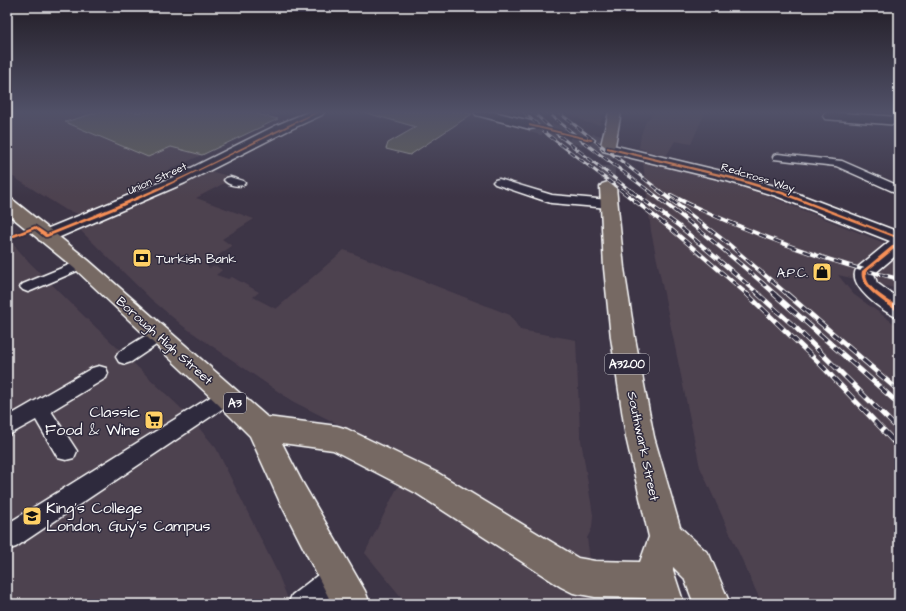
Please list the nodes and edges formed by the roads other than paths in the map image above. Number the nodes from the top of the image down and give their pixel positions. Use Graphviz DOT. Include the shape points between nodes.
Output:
graph roads {
  1 [pos="259,141"];
  2 [pos="609,141"];
  3 [pos="608,146"];
  4 [pos="778,157"];
  5 [pos="499,182"];
  6 [pos="899,190"];
  7 [pos="608,196"];
  8 [pos="7,204"];
  9 [pos="46,236"];
  10 [pos="899,242"];
  11 [pos="81,264"];
  12 [pos="28,287"];
  13 [pos="899,310"];
  14 [pos="159,336"];
  15 [pos="125,357"];
  16 [pos="99,373"];
  17 [pos="227,396"];
  18 [pos="39,408"];
  19 [pos="7,427"];
  20 [pos="260,428"];
  21 [pos="66,451"];
  22 [pos="666,537"];
  23 [pos="7,538"];
  24 [pos="336,577"];
  25 [pos="662,592"];
  26 [pos="301,604"];
  27 [pos="352,604"];
  28 [pos="712,604"];
  1 -- 9 [label="street, Union Street" via="202,172"];
  2 -- 3 [label="main road"];
  3 -- 10 [label="street, Redcross Way" via="782,193"];
  4 -- 6 [label="lane" via="838,163"];
  5 -- 7 [label="lane" via="551,199"];
  7 -- 22 [label="main road, Southwark Street / A3200" via="623,338 640,437"];
  8 -- 9 [label="main road, Borough High Street / A3"];
  9 -- 11 [label="main road, Borough High Street / A3"];
  10 -- 13 [label="street" via="864,272 864,275 870,288"];
  11 -- 12 [label="lane"];
  11 -- 14 [label="main road, Borough High Street / A3"];
  14 -- 15 [label="lane"];
  14 -- 17 [label="main road, Borough High Street / A3"];
  16 -- 18 [label="lane"];
  17 -- 20 [label="main road, Borough High Street / A3"];
  17 -- 23 [label="lane"];
  18 -- 19 [label="lane"];
  18 -- 21 [label="lane"];
  20 -- 24 [label="main road, Borough High Street / A3"];
  20 -- 25 [label="main road" via="337,438 427,483 573,575"];
  22 -- 25 [label="main road" via="655,570"];
  22 -- 28 [label="main road" via="697,566"];
  24 -- 26 [label="lane"];
  24 -- 27 [label="main road, Borough High Street / A3"];
}
